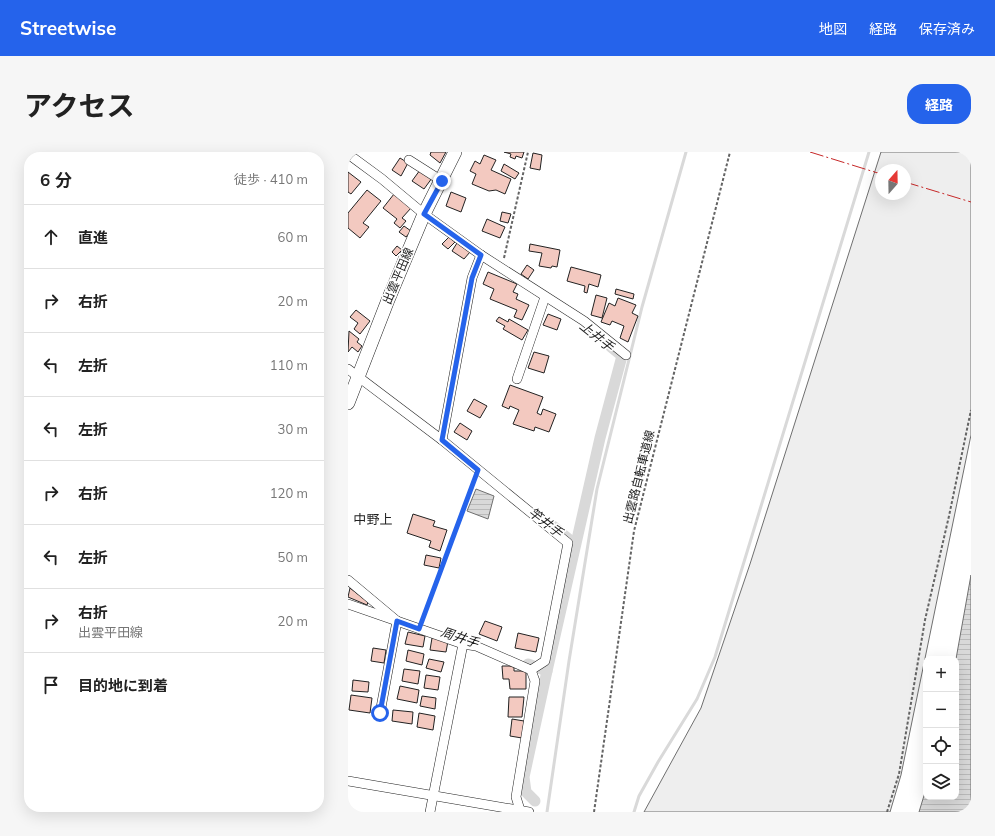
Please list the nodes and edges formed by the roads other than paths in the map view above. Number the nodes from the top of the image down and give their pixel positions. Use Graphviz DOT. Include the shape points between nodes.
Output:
graph roads {
  1 [pos="455,152"];
  2 [pos="348,154"];
  3 [pos="409,160"];
  4 [pos="442,181"];
  5 [pos="424,214"];
  6 [pos="481,255"];
  7 [pos="545,297"];
  8 [pos="626,355"];
  9 [pos="348,369"];
  10 [pos="359,377"];
  11 [pos="517,380"];
  12 [pos="348,404"];
  13 [pos="442,440"];
  14 [pos="348,580"];
  15 [pos="348,604"];
  16 [pos="397,621"];
  17 [pos="463,644"];
  18 [pos="532,670"];
  19 [pos="380,713"];
  20 [pos="348,781"];
  21 [pos="433,796"];
  22 [pos="524,811"];
  23 [pos="430,812"];
  1 -- 4 [label="main road, 出雲平田線"];
  2 -- 5 [label="street"];
  3 -- 4 [label="street"];
  4 -- 5 [label="main road, 出雲平田線"];
  5 -- 6 [label="street"];
  5 -- 10 [label="main road, 出雲平田線"];
  6 -- 7 [label="street"];
  6 -- 13 [label="street" via="472,278"];
  7 -- 8 [label="street" via="584,321"];
  7 -- 11 [label="street"];
  9 -- 10 [label="street"];
  10 -- 12 [label="main road, 出雲平田線"];
  10 -- 13 [label="street"];
  13 -- 18 [label="street" via="568,543 545,661"];
  14 -- 16 [label="street"];
  15 -- 16 [label="street"];
  16 -- 17 [label="street"];
  16 -- 19 [label="street"];
  17 -- 18 [label="street" via="498,655"];
  17 -- 21 [label="street"];
  18 -- 22 [label="street" via="535,682 516,797"];
  20 -- 21 [label="street"];
  21 -- 22 [label="street"];
  21 -- 23 [label="street"];
}
